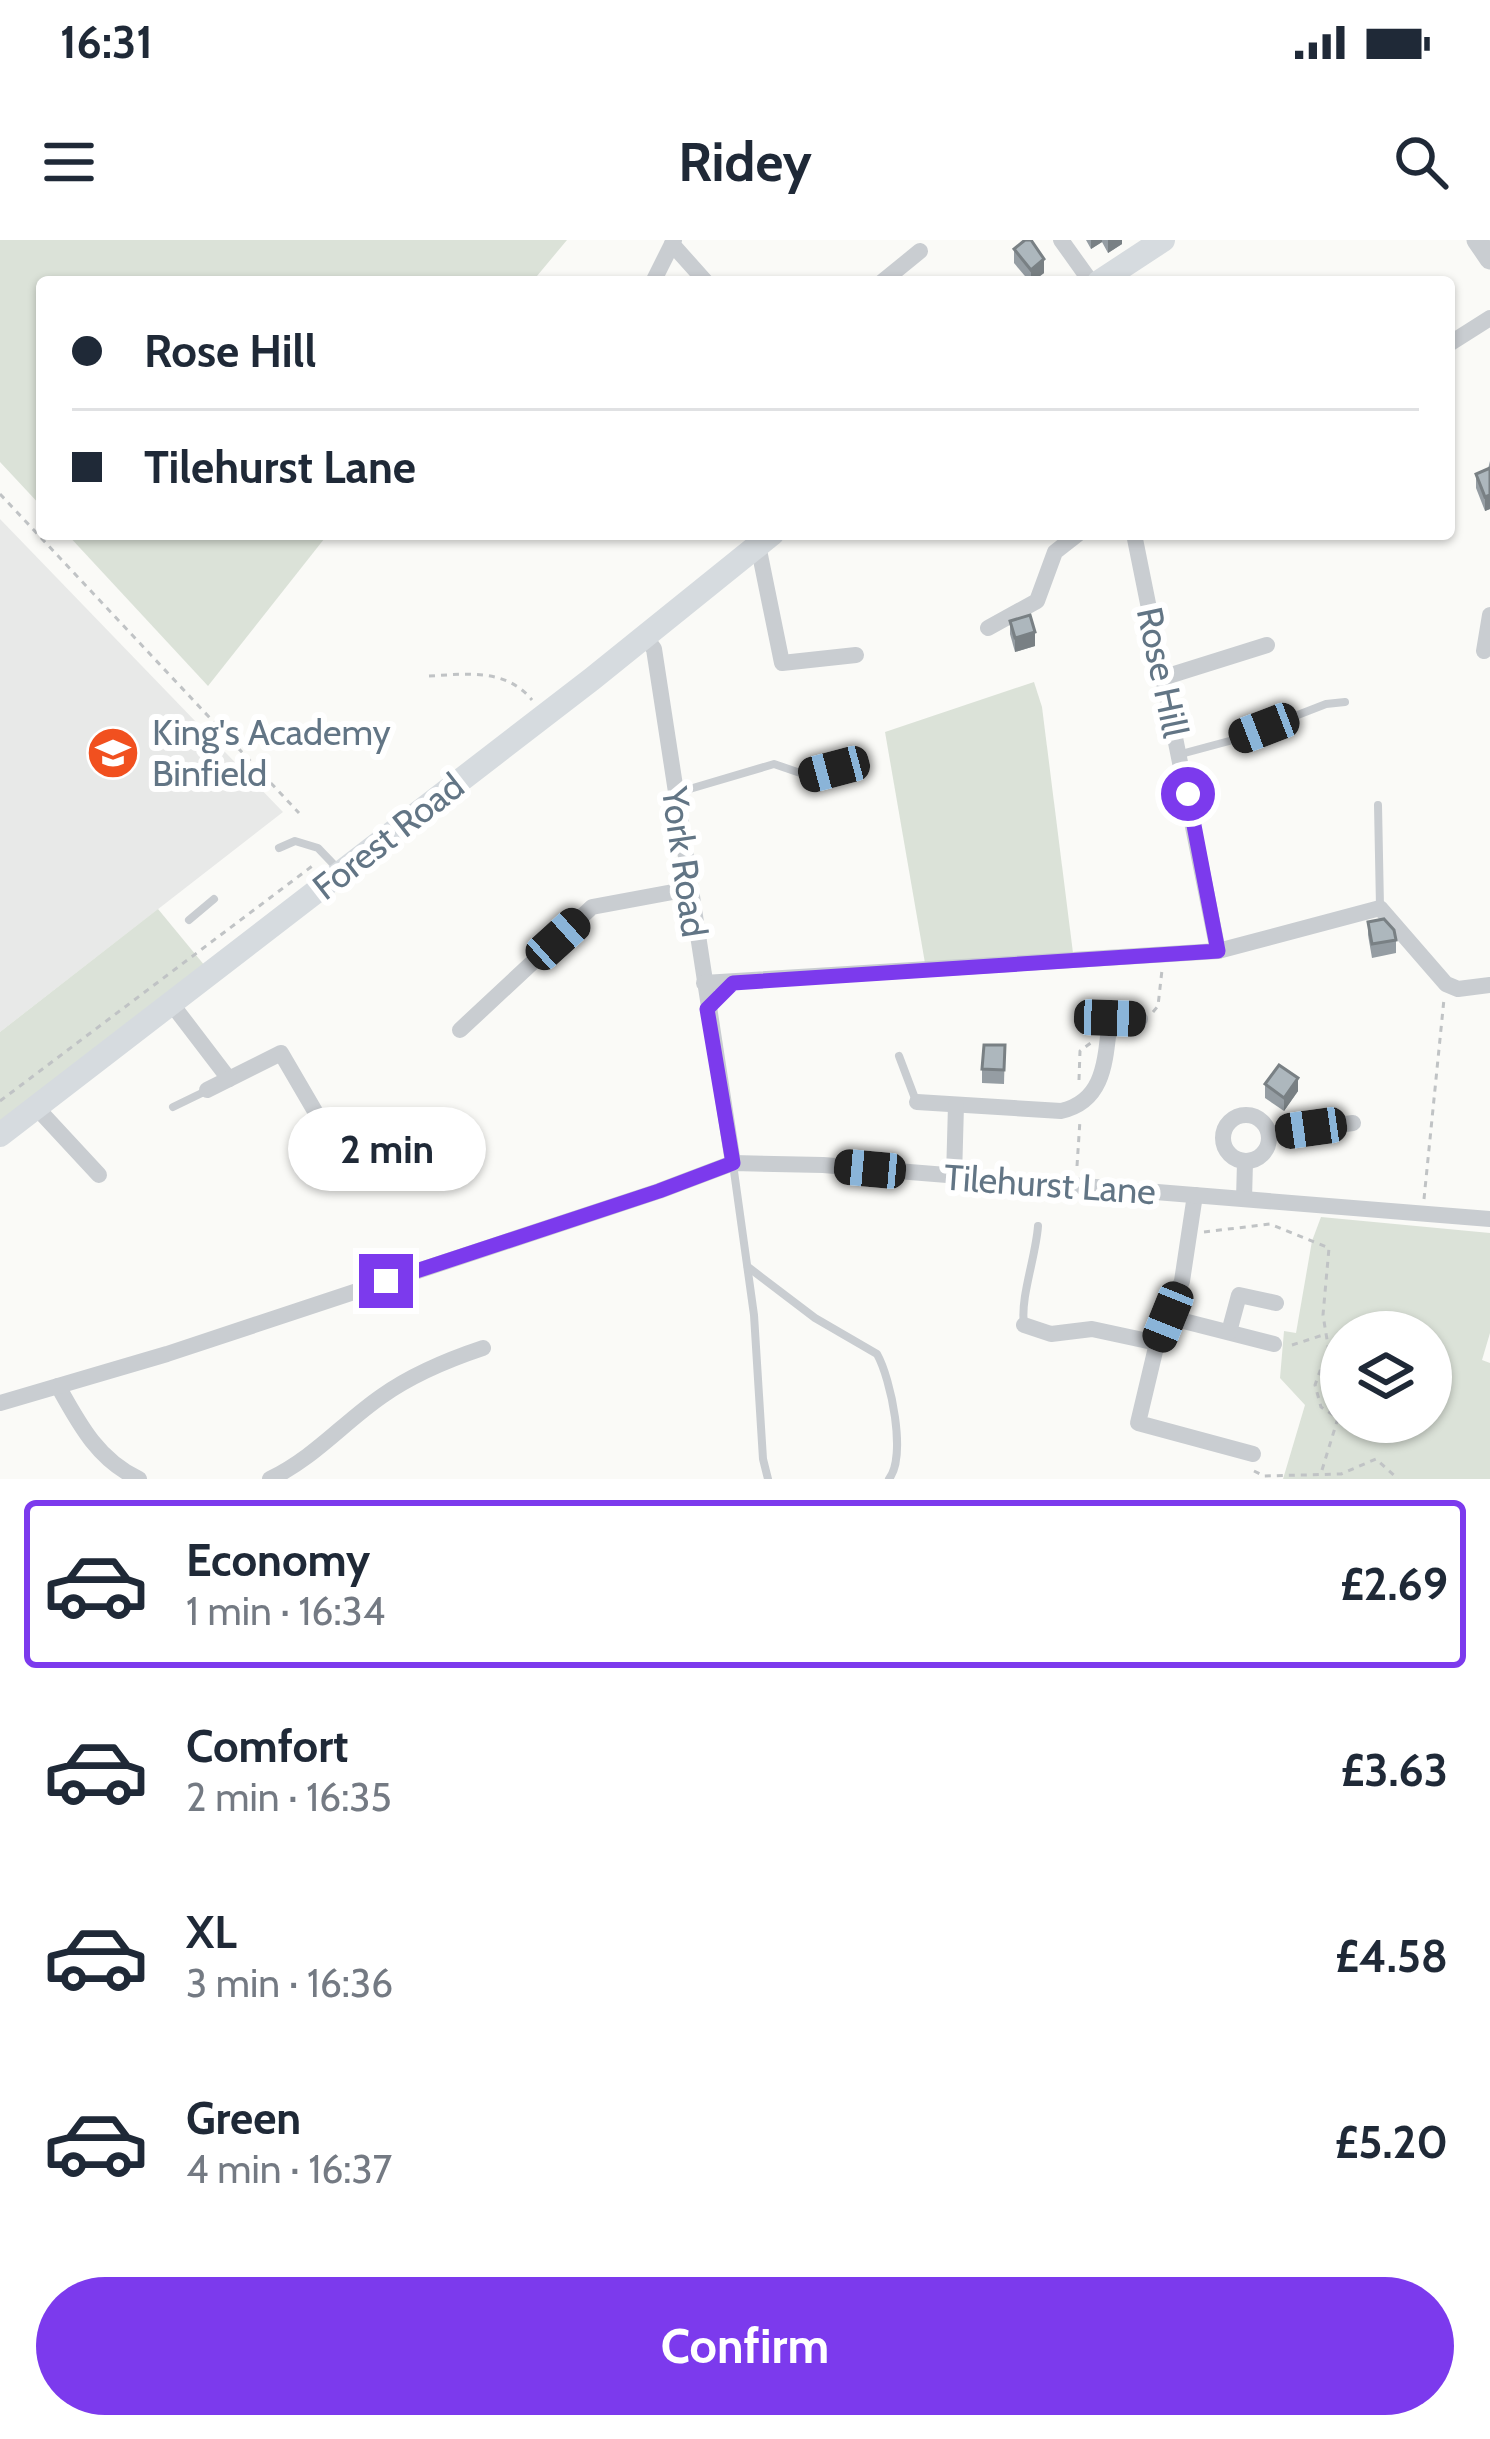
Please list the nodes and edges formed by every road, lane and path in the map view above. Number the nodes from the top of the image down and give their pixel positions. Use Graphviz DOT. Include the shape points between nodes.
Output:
graph roads {
  1 [pos="1061,240"];
  2 [pos="1163,240"];
  3 [pos="1477,240"];
  4 [pos="673,242"];
  5 [pos="920,250"];
  6 [pos="1490,259"];
  7 [pos="656,276"];
  8 [pos="701,276"];
  9 [pos="889,276"];
  10 [pos="1090,276"];
  11 [pos="1105,276"];
  12 [pos="1490,318"];
  13 [pos="1455,340"];
  14 [pos="0,494"];
  15 [pos="36,533"];
  16 [pos="43,540"];
  17 [pos="765,540"];
  18 [pos="1070,540"];
  19 [pos="1135,540"];
  20 [pos="1490,615"];
  21 [pos="988,628"];
  22 [pos="644,634"];
  23 [pos="1268,645"];
  24 [pos="1484,651"];
  25 [pos="856,655"];
  26 [pos="429,676"];
  27 [pos="1165,677"];
  28 [pos="1345,702"];
  29 [pos="544,716"];
  30 [pos="1180,754"];
  31 [pos="859,762"];
  32 [pos="675,794"];
  33 [pos="1378,805"];
  34 [pos="298,813"];
  35 [pos="279,848"];
  36 [pos="333,864"];
  37 [pos="688,890"];
  38 [pos="214,899"];
  39 [pos="1380,908"];
  40 [pos="189,920"];
  41 [pos="1218,951"];
  42 [pos="1161,956"];
  43 [pos="704,982"];
  44 [pos="733,983"];
  45 [pos="1446,984"];
  46 [pos="1490,986"];
  47 [pos="171,1003"];
  48 [pos="707,1009"];
  49 [pos="1085,1018"];
  50 [pos="1110,1018"];
  51 [pos="1140,1019"];
  52 [pos="460,1030"];
  53 [pos="1099,1037"];
  54 [pos="899,1056"];
  55 [pos="230,1079"];
  56 [pos="207,1090"];
  57 [pos="1079,1097"];
  58 [pos="0,1101"];
  59 [pos="917,1102"];
  60 [pos="956,1105"];
  61 [pos="35,1106"];
  62 [pos="173,1107"];
  63 [pos="316,1113"];
  64 [pos="1081,1118"];
  65 [pos="1353,1123"];
  66 [pos="1269,1134"];
  67 [pos="0,1135"];
  68 [pos="1245,1162"];
  69 [pos="733,1163"];
  70 [pos="1077,1166"];
  71 [pos="99,1175"];
  72 [pos="954,1177"];
  73 [pos="1195,1195"];
  74 [pos="1244,1199"];
  75 [pos="1423,1212"];
  76 [pos="1490,1219"];
  77 [pos="1038,1226"];
  78 [pos="1190,1235"];
  79 [pos="747,1267"];
  80 [pos="1276,1304"];
  81 [pos="1326,1311"];
  82 [pos="1168,1317"];
  83 [pos="1024,1325"];
  84 [pos="1229,1332"];
  85 [pos="1320,1335"];
  86 [pos="1157,1343"];
  87 [pos="1274,1344"];
  88 [pos="483,1348"];
  89 [pos="1320,1371"];
  90 [pos="58,1386"];
  91 [pos="0,1403"];
  92 [pos="1320,1403"];
  93 [pos="1331,1443"];
  94 [pos="1252,1454"];
  95 [pos="1322,1472"];
  96 [pos="130,1477"];
  97 [pos="270,1479"];
  98 [pos="768,1479"];
  99 [pos="889,1479"];
  100 [pos="1398,1479"];
  1 -- 10 [label="street"];
  2 -- 11 [label="main road"];
  3 -- 6 [label="street"];
  4 -- 7 [label="street"];
  4 -- 8 [label="street"];
  5 -- 9 [label="street"];
  12 -- 13 [label="street"];
  14 -- 15 [label="path"];
  16 -- 34 [label="path"];
  17 -- 22 [label="main road, Forest Road"];
  17 -- 25 [label="street" via="782,663"];
  18 -- 21 [label="street" via="1055,552 1037,601"];
  19 -- 27 [label="street, Rose Hill"];
  20 -- 24 [label="street"];
  22 -- 29 [label="main road, Forest Road"];
  22 -- 32 [label="street, York Road" via="654,649"];
  23 -- 27 [label="street"];
  26 -- 29 [label="path" via="518,683"];
  27 -- 30 [label="street, Rose Hill"];
  28 -- 30 [label="lane"];
  29 -- 36 [label="main road, Forest Road"];
  30 -- 41 [label="street, Rose Hill"];
  31 -- 32 [label="lane" via="809,776 774,764"];
  32 -- 37 [label="street, York Road"];
  33 -- 39 [label="lane"];
  35 -- 36 [label="lane" via="318,848"];
  36 -- 47 [label="main road, Forest Road"];
  36 -- 58 [label="path"];
  37 -- 43 [label="street, York Road"];
  37 -- 52 [label="street" via="592,907"];
  38 -- 40 [label="lane"];
  39 -- 41 [label="street"];
  39 -- 45 [label="street"];
  41 -- 42 [label="street"];
  42 -- 44 [label="street"];
  42 -- 51 [label="path" via="1158,1006"];
  43 -- 44 [label="street"];
  43 -- 48 [label="street, York Road"];
  44 -- 48 [label="street"];
  45 -- 46 [label="street"];
  45 -- 75 [label="path"];
  47 -- 55 [label="street"];
  47 -- 61 [label="main road, Forest Road"];
  48 -- 69 [label="street, York Road"];
  49 -- 50 [label="street"];
  50 -- 51 [label="street"];
  50 -- 60 [label="street" via="1094,1094 1075,1108"];
  53 -- 57 [label="path" via="1079,1052"];
  54 -- 59 [label="lane"];
  55 -- 56 [label="street"];
  55 -- 63 [label="street" via="281,1053"];
  56 -- 62 [label="lane"];
  59 -- 60 [label="street"];
  60 -- 72 [label="street"];
  61 -- 67 [label="main road, Forest Road"];
  61 -- 71 [label="street"];
  64 -- 70 [label="path"];
  65 -- 66 [label="street"];
  66 -- 68 [label="street" via="1264,1154"];
  66 -- 68 [label="street" via="1254,1116 1226,1126 1226,1150"];
  68 -- 74 [label="street"];
  69 -- 72 [label="street, Tilehurst Lane"];
  69 -- 79 [label="lane"];
  69 -- 90 [label="street, Tilehurst Lane"];
  72 -- 73 [label="street, Tilehurst Lane"];
  73 -- 74 [label="street, Tilehurst Lane"];
  73 -- 78 [label="street"];
  74 -- 75 [label="street, Tilehurst Lane"];
  75 -- 76 [label="street, Tilehurst Lane"];
  77 -- 83 [label="lane"];
  78 -- 81 [label="path" via="1270,1224 1330,1248"];
  78 -- 82 [label="street"];
  79 -- 98 [label="lane"];
  79 -- 99 [label="lane" via="877,1354 896,1425 898,1460"];
  80 -- 84 [label="street" via="1239,1294"];
  82 -- 84 [label="street"];
  82 -- 86 [label="street"];
  83 -- 86 [label="street"];
  84 -- 87 [label="street"];
  85 -- 87 [label="path"];
  86 -- 94 [label="street" via="1138,1423"];
  88 -- 97 [label="street" via="419,1373"];
  89 -- 92 [label="path"];
  90 -- 91 [label="street, Tilehurst Lane"];
  90 -- 96 [label="street" via="98,1450"];
  93 -- 95 [label="path"];
  94 -- 95 [label="path" via="1253,1471 1264,1476"];
  95 -- 100 [label="path" via="1350,1472 1376,1459"];
}
